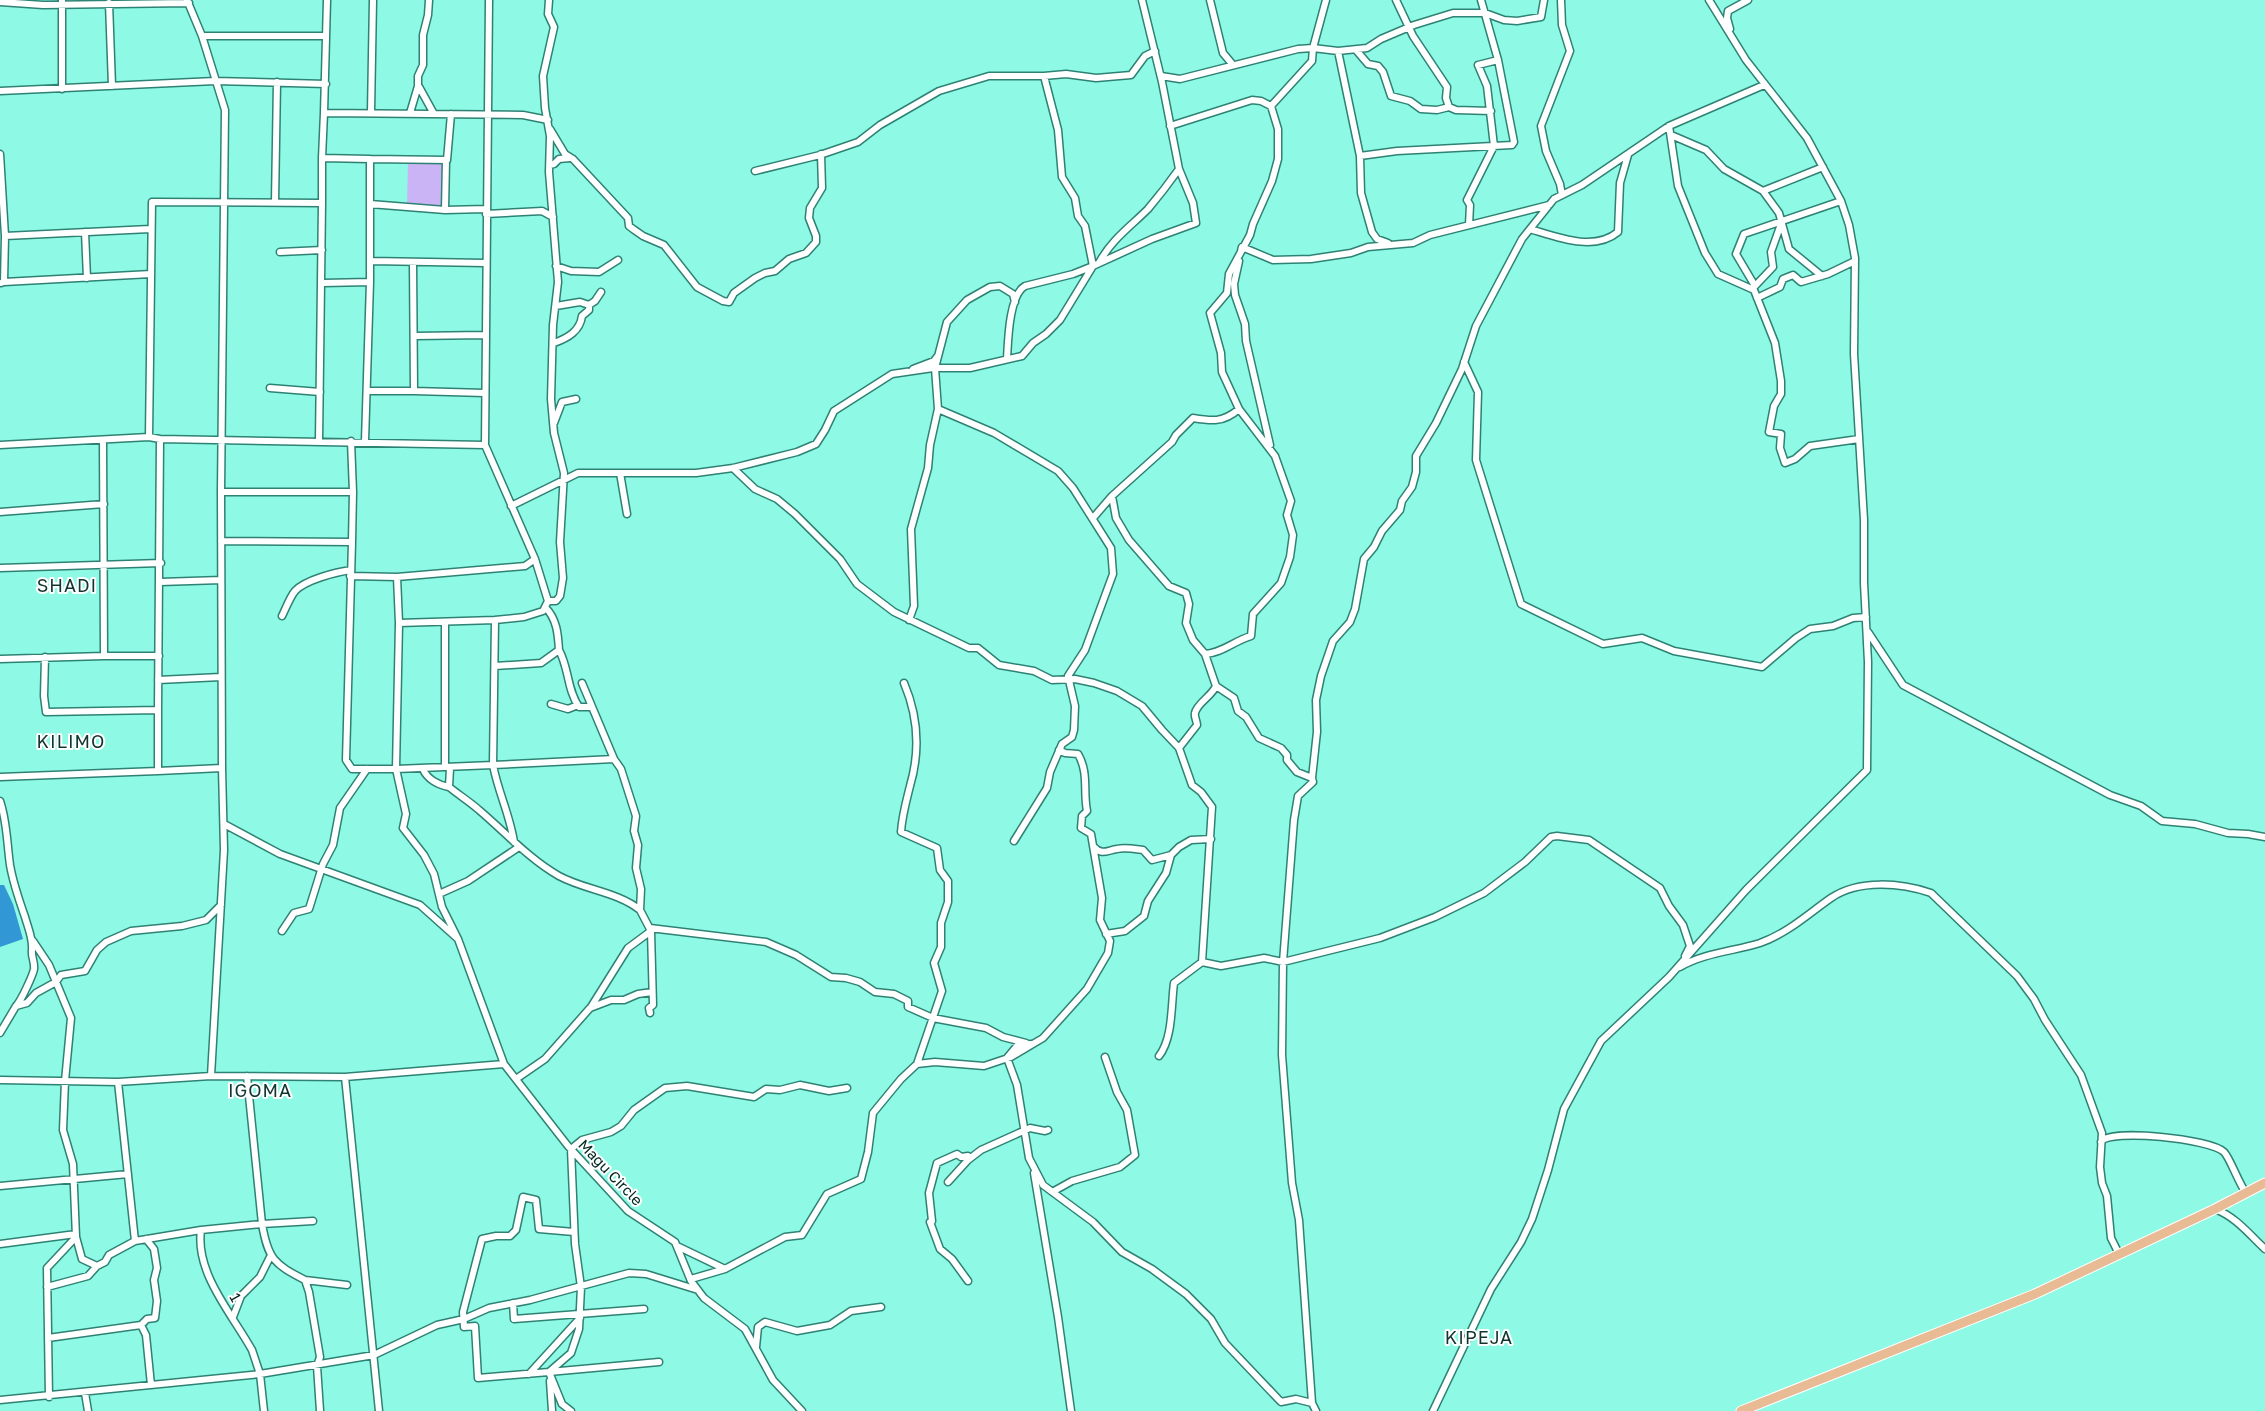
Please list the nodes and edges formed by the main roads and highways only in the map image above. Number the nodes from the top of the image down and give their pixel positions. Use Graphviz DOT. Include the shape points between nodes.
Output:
graph roads {
  1 [pos="2265,1183"];
  2 [pos="1741,1411"];
  1 -- 2 [label="main road" via="2035,1294"];
}
